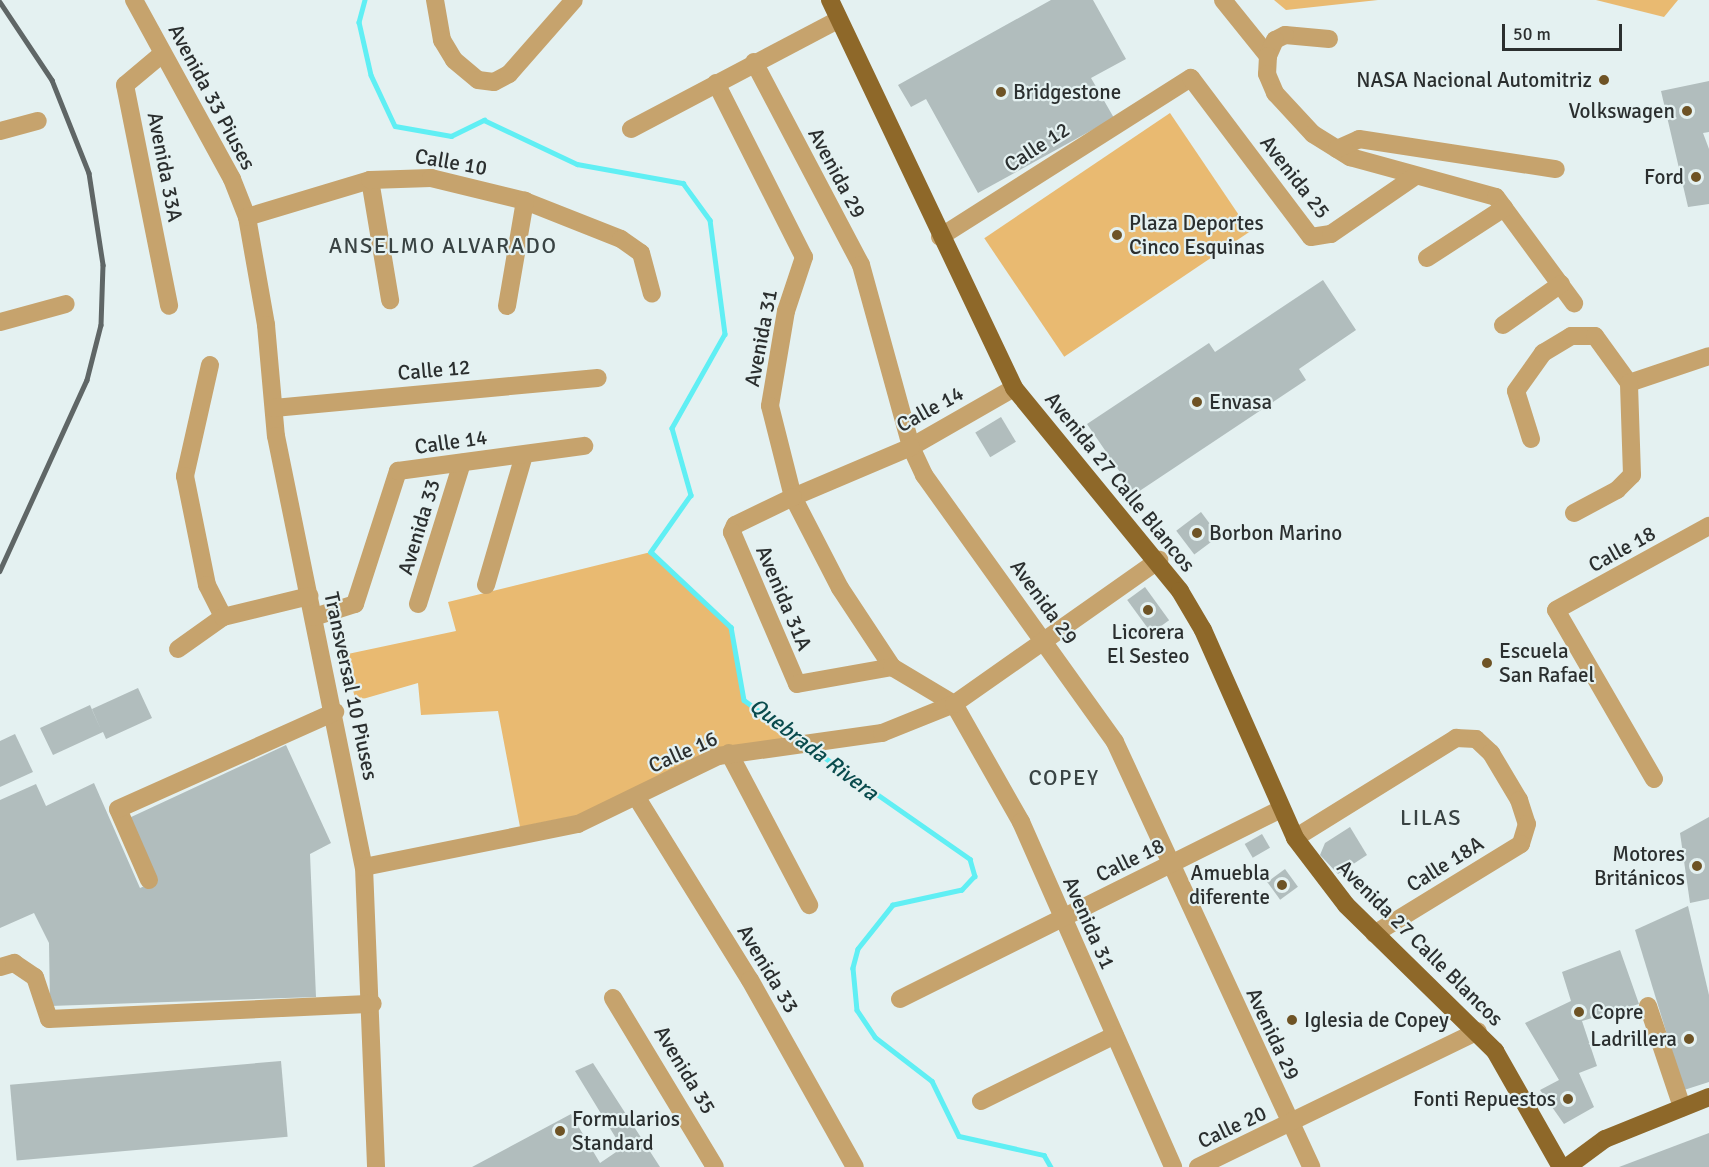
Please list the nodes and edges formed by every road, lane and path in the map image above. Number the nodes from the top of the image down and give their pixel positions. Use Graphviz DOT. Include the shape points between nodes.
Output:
graph roads {
  1 [pos="134,0"];
  2 [pos="435,0"];
  3 [pos="574,0"];
  4 [pos="830,0"];
  5 [pos="1223,0"];
  6 [pos="838,20"];
  7 [pos="1329,39"];
  8 [pos="162,54"];
  9 [pos="1268,56"];
  10 [pos="753,62"];
  11 [pos="1191,78"];
  12 [pos="716,83"];
  13 [pos="38,121"];
  14 [pos="631,129"];
  15 [pos="0,131"];
  16 [pos="1337,149"];
  17 [pos="1556,169"];
  18 [pos="1414,177"];
  19 [pos="370,180"];
  20 [pos="525,201"];
  21 [pos="1504,208"];
  22 [pos="247,217"];
  23 [pos="940,237"];
  24 [pos="1427,258"];
  25 [pos="1561,284"];
  26 [pos="652,294"];
  27 [pos="390,300"];
  28 [pos="1574,303"];
  29 [pos="66,304"];
  30 [pos="169,306"];
  31 [pos="507,306"];
  32 [pos="0,322"];
  33 [pos="1503,325"];
  34 [pos="1709,356"];
  35 [pos="210,365"];
  36 [pos="598,378"];
  37 [pos="1629,383"];
  38 [pos="1014,388"];
  39 [pos="274,408"];
  40 [pos="1531,439"];
  41 [pos="585,446"];
  42 [pos="911,447"];
  43 [pos="524,454"];
  44 [pos="462,463"];
  45 [pos="794,497"];
  46 [pos="1574,513"];
  47 [pos="735,525"];
  48 [pos="1709,526"];
  49 [pos="1159,560"];
  50 [pos="486,585"];
  51 [pos="309,597"];
  52 [pos="418,604"];
  53 [pos="223,617"];
  54 [pos="314,617"];
  55 [pos="1044,641"];
  56 [pos="178,649"];
  57 [pos="892,667"];
  58 [pos="954,704"];
  59 [pos="335,712"];
  60 [pos="729,753"];
  61 [pos="1654,779"];
  62 [pos="637,798"];
  63 [pos="1281,809"];
  64 [pos="1295,838"];
  65 [pos="1171,866"];
  66 [pos="364,867"];
  67 [pos="149,880"];
  68 [pos="809,905"];
  69 [pos="1061,918"];
  70 [pos="1374,934"];
  71 [pos="0,967"];
  72 [pos="613,998"];
  73 [pos="900,999"];
  74 [pos="373,1004"];
  75 [pos="1648,1006"];
  76 [pos="1478,1031"];
  77 [pos="1115,1035"];
  78 [pos="1709,1096"];
  79 [pos="981,1101"];
  80 [pos="1682,1107"];
  81 [pos="1290,1124"];
  82 [pos="376,1167"];
  83 [pos="715,1167"];
  84 [pos="855,1167"];
  85 [pos="1173,1167"];
  86 [pos="1198,1167"];
  87 [pos="1311,1167"];
  88 [pos="1561,1167"];
  89 [pos="1567,1167"];
  1 -- 8 [label="street, Avenida 33 Piuses"];
  2 -- 3 [label="street" via="442,40 454,60 478,80 494,82 509,74"];
  4 -- 6 [label="main road, Avenida 27 Calle Blancos"];
  5 -- 9 [label="street"];
  6 -- 10 [label="street"];
  6 -- 23 [label="main road, Avenida 27 Calle Blancos"];
  7 -- 9 [label="street" via="1285,35 1275,40"];
  8 -- 22 [label="street, Avenida 33 Piuses" via="232,179"];
  8 -- 30 [label="street, Avenida 33A" via="125,85"];
  9 -- 16 [label="street" via="1267,75 1275,93 1313,134"];
  10 -- 12 [label="street"];
  10 -- 42 [label="street, Avenida 29" via="861,265"];
  11 -- 18 [label="street, Avenida 25" via="1311,237 1331,234"];
  11 -- 23 [label="street, Calle 12"];
  12 -- 14 [label="street"];
  12 -- 45 [label="street, Avenida 31" via="804,257 786,311 770,406"];
  13 -- 15 [label="street"];
  16 -- 17 [label="street" via="1359,139"];
  16 -- 18 [label="street"];
  18 -- 21 [label="street" via="1477,189"];
  19 -- 20 [label="street, Calle 10" via="431,178"];
  19 -- 22 [label="street, Calle 10"];
  19 -- 27 [label="street"];
  20 -- 26 [label="street, Calle 10" via="621,238 641,253"];
  20 -- 31 [label="street"];
  21 -- 24 [label="street"];
  21 -- 25 [label="street"];
  22 -- 39 [label="street, Transversal 10 Piuses"];
  23 -- 38 [label="main road, Avenida 27 Calle Blancos"];
  25 -- 28 [label="street"];
  25 -- 33 [label="street"];
  29 -- 32 [label="street"];
  34 -- 37 [label="street"];
  35 -- 53 [label="street" via="185,476 207,585"];
  36 -- 39 [label="street, Calle 12"];
  37 -- 40 [label="street" via="1595,336 1571,336 1543,354 1516,390"];
  37 -- 46 [label="street" via="1632,475 1617,490"];
  38 -- 42 [label="street, Calle 14"];
  38 -- 49 [label="main road, Avenida 27 Calle Blancos"];
  39 -- 51 [label="street, Transversal 10 Piuses"];
  41 -- 43 [label="street, Calle 14"];
  42 -- 45 [label="street, Calle 14"];
  42 -- 55 [label="street, Avenida 29" via="924,475"];
  43 -- 44 [label="street, Calle 14"];
  43 -- 50 [label="street"];
  44 -- 52 [label="street, Avenida 33"];
  44 -- 54 [label="street, Calle 14" via="398,471 355,604"];
  45 -- 47 [label="street, Calle 14"];
  45 -- 57 [label="street, Avenida 31" via="840,588"];
  47 -- 57 [label="street, Avenida 31A" via="733,535 801,686"];
  48 -- 61 [label="street, Calle 18" via="1556,610"];
  49 -- 55 [label="street, Calle 16"];
  49 -- 63 [label="main road, Avenida 27 Calle Blancos" via="1203,630"];
  51 -- 53 [label="street"];
  51 -- 54 [label="street, Transversal 10 Piuses"];
  53 -- 56 [label="street"];
  54 -- 59 [label="street, Transversal 10 Piuses"];
  55 -- 58 [label="street, Calle 16"];
  55 -- 65 [label="street, Avenida 29" via="1115,742"];
  57 -- 58 [label="street"];
  58 -- 60 [label="street, Calle 16" via="882,733 784,751"];
  58 -- 69 [label="street, Avenida 31" via="1022,822"];
  59 -- 66 [label="street, Transversal 10 Piuses"];
  59 -- 67 [label="street" via="118,809"];
  60 -- 62 [label="street, Calle 16"];
  60 -- 68 [label="street"];
  62 -- 66 [label="street, Calle 16" via="558,829"];
  62 -- 84 [label="street, Avenida 33" via="750,980"];
  63 -- 64 [label="main road, Avenida 27 Calle Blancos"];
  63 -- 65 [label="street, Calle 18"];
  64 -- 70 [label="main road, Avenida 27 Calle Blancos" via="1326,883"];
  64 -- 70 [label="street, Calle 18A" via="1456,738 1476,739 1519,800 1527,824 1521,844"];
  65 -- 69 [label="street, Calle 18"];
  65 -- 81 [label="street, Avenida 29"];
  66 -- 74 [label="street, Transversal 10 Piuses"];
  69 -- 73 [label="street, Calle 18"];
  69 -- 77 [label="street, Avenida 31"];
  70 -- 76 [label="main road, Avenida 27 Calle Blancos"];
  71 -- 74 [label="street" via="14,963 35,977 50,1019"];
  72 -- 83 [label="street, Avenida 35"];
  74 -- 82 [label="street, Transversal 10 Piuses"];
  75 -- 80 [label="street"];
  76 -- 81 [label="street, Calle 20"];
  76 -- 88 [label="main road, Avenida 27 Calle Blancos" via="1525,1097"];
  77 -- 79 [label="street"];
  77 -- 85 [label="street, Avenida 31"];
  78 -- 80 [label="main road"];
  80 -- 89 [label="main road" via="1605,1139"];
  81 -- 86 [label="street, Calle 20"];
  81 -- 87 [label="street, Avenida 29"];
}
